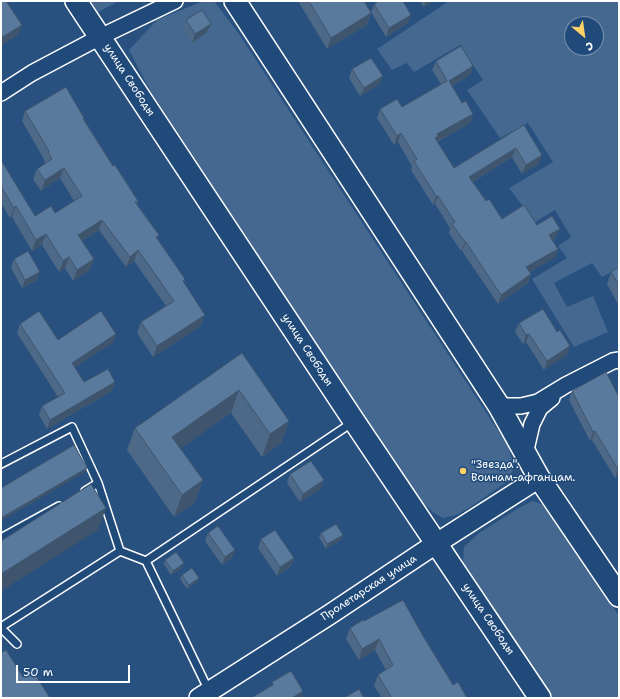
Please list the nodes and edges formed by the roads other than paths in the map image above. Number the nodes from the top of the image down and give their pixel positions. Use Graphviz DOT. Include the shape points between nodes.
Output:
graph roads {
  1 [pos="76,1"];
  2 [pos="175,1"];
  3 [pos="235,1"];
  4 [pos="100,37"];
  5 [pos="1,93"];
  6 [pos="619,360"];
  7 [pos="566,385"];
  8 [pos="500,406"];
  9 [pos="354,421"];
  10 [pos="525,454"];
  11 [pos="1,464"];
  12 [pos="539,478"];
  13 [pos="98,484"];
  14 [pos="77,495"];
  15 [pos="63,503"];
  16 [pos="1,538"];
  17 [pos="437,543"];
  18 [pos="120,551"];
  19 [pos="146,561"];
  20 [pos="619,596"];
  21 [pos="1,628"];
  22 [pos="17,644"];
  23 [pos="204,695"];
  24 [pos="540,698"];
  1 -- 4 [label="main road, улица Свободы"];
  2 -- 4 [label="street"];
  3 -- 8 [label="main road"];
  4 -- 5 [label="street" via="32,73"];
  4 -- 9 [label="main road, улица Свободы"];
  6 -- 7 [label="street"];
  7 -- 8 [label="street" via="538,402 521,406"];
  7 -- 10 [label="street" via="540,408 532,424"];
  8 -- 10 [label="main road"];
  9 -- 17 [label="main road, улица Свободы"];
  9 -- 19 [label="lane"];
  10 -- 12 [label="main road"];
  11 -- 13 [label="lane" via="72,427"];
  12 -- 17 [label="street, Пролетарская улица"];
  12 -- 20 [label="main road"];
  13 -- 14 [label="lane"];
  13 -- 18 [label="lane"];
  15 -- 16 [label="lane"];
  17 -- 23 [label="street, Пролетарская улица"];
  17 -- 24 [label="main road, улица Свободы"];
  18 -- 19 [label="lane"];
  18 -- 21 [label="lane"];
  19 -- 23 [label="lane"];
  21 -- 22 [label="lane"];
}
